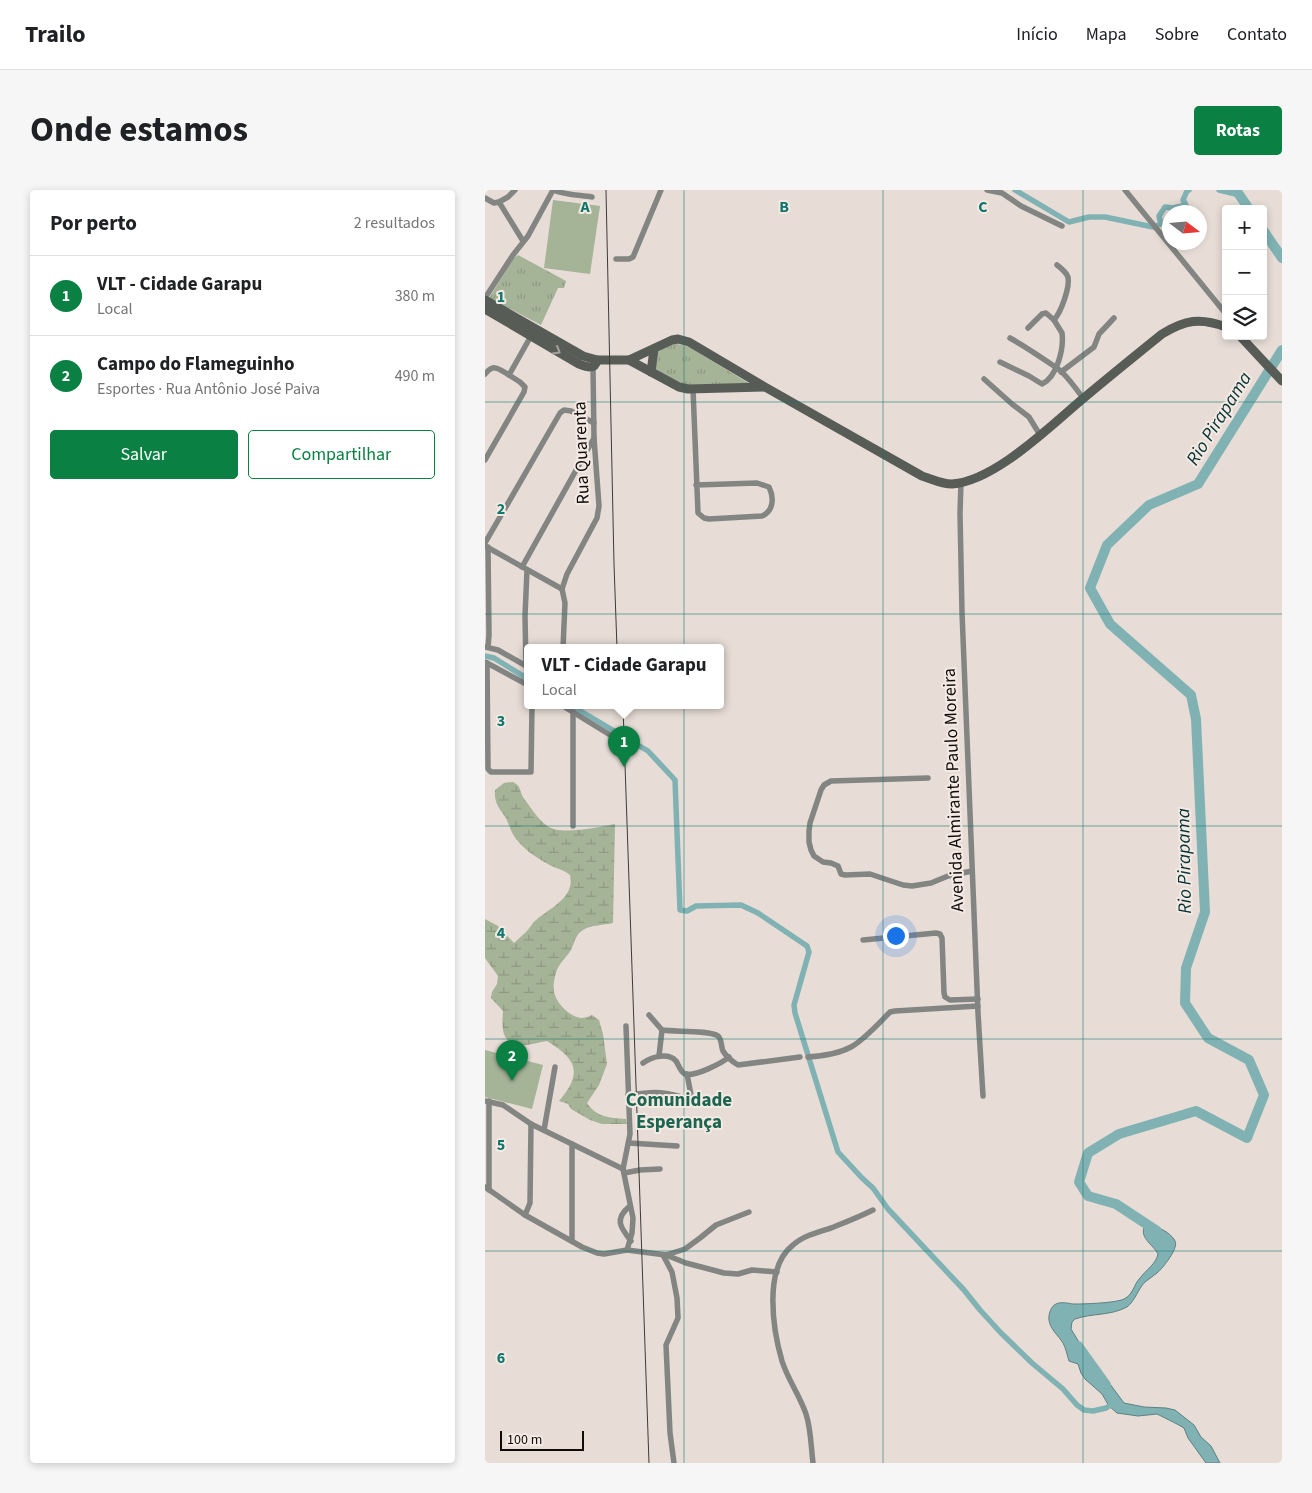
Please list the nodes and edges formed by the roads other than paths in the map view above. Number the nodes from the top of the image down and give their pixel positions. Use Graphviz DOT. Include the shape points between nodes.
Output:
graph roads {
  1 [pos="515,190"];
  2 [pos="553,190"];
  3 [pos="661,190"];
  4 [pos="987,190"];
  5 [pos="1125,190"];
  6 [pos="592,197"];
  7 [pos="485,198"];
  8 [pos="499,202"];
  9 [pos="1062,226"];
  10 [pos="523,241"];
  11 [pos="616,259"];
  12 [pos="1057,265"];
  13 [pos="485,299"];
  14 [pos="485,309"];
  15 [pos="1222,309"];
  16 [pos="1114,318"];
  17 [pos="1054,320"];
  18 [pos="520,324"];
  19 [pos="1222,325"];
  20 [pos="1028,328"];
  21 [pos="531,336"];
  22 [pos="1010,338"];
  23 [pos="1244,340"];
  24 [pos="654,349"];
  25 [pos="629,360"];
  26 [pos="1000,362"];
  27 [pos="595,363"];
  28 [pos="1059,370"];
  29 [pos="651,372"];
  30 [pos="485,374"];
  31 [pos="509,375"];
  32 [pos="985,379"];
  33 [pos="1282,381"];
  34 [pos="765,387"];
  35 [pos="693,389"];
  36 [pos="1083,398"];
  37 [pos="594,423"];
  38 [pos="1040,435"];
  39 [pos="594,438"];
  40 [pos="485,460"];
  41 [pos="961,482"];
  42 [pos="696,485"];
  43 [pos="486,545"];
  44 [pos="524,568"];
  45 [pos="562,590"];
  46 [pos="526,644"];
  47 [pos="563,644"];
  48 [pos="486,647"];
  49 [pos="486,663"];
  50 [pos="524,664"];
  51 [pos="524,683"];
  52 [pos="532,709"];
  53 [pos="568,709"];
  54 [pos="573,712"];
  55 [pos="615,738"];
  56 [pos="928,778"];
  57 [pos="573,826"];
  58 [pos="972,871"];
  59 [pos="863,940"];
  60 [pos="978,1003"];
  61 [pos="649,1015"];
  62 [pos="626,1026"];
  63 [pos="662,1030"];
  64 [pos="659,1056"];
  65 [pos="729,1056"];
  66 [pos="800,1057"];
  67 [pos="808,1057"];
  68 [pos="643,1063"];
  69 [pos="555,1067"];
  70 [pos="687,1074"];
  71 [pos="628,1095"];
  72 [pos="983,1096"];
  73 [pos="692,1100"];
  74 [pos="487,1101"];
  75 [pos="726,1101"];
  76 [pos="531,1124"];
  77 [pos="544,1130"];
  78 [pos="629,1143"];
  79 [pos="572,1144"];
  80 [pos="677,1146"];
  81 [pos="660,1169"];
  82 [pos="623,1171"];
  83 [pos="487,1189"];
  84 [pos="631,1206"];
  85 [pos="873,1210"];
  86 [pos="749,1212"];
  87 [pos="525,1215"];
  88 [pos="572,1240"];
  89 [pos="631,1240"];
  90 [pos="627,1250"];
  91 [pos="635,1251"];
  92 [pos="665,1255"];
  93 [pos="777,1272"];
  94 [pos="674,1463"];
  95 [pos="813,1463"];
  1 -- 8 [label="street"];
  2 -- 6 [label="street"];
  2 -- 10 [label="street"];
  3 -- 11 [label="street" via="633,257"];
  4 -- 9 [label="street" via="1002,193"];
  5 -- 15 [label="street"];
  7 -- 8 [label="street"];
  8 -- 10 [label="street"];
  10 -- 13 [label="street"];
  12 -- 17 [label="street" via="1068,278 1064,301"];
  13 -- 18 [label="main road"];
  14 -- 18 [label="main road"];
  16 -- 28 [label="street" via="1099,334 1094,347"];
  17 -- 20 [label="street" via="1044,312"];
  17 -- 28 [label="street" via="1063,337"];
  18 -- 21 [label="main road"];
  18 -- 27 [label="main road"];
  19 -- 36 [label="main road" via="1201,320 1174,327"];
  21 -- 27 [label="main road, one-way" via="579,364 590,367"];
  21 -- 31 [label="street"];
  22 -- 28 [label="street"];
  23 -- 33 [label="main road"];
  24 -- 25 [label="main road"];
  24 -- 29 [label="main road"];
  24 -- 34 [label="main road" via="672,340 689,342"];
  25 -- 27 [label="main road"];
  25 -- 29 [label="main road"];
  26 -- 28 [label="street" via="1042,384"];
  27 -- 37 [label="street, Rua Quarenta"];
  28 -- 36 [label="street"];
  29 -- 35 [label="main road" via="679,387"];
  30 -- 31 [label="street" via="489,369 498,368"];
  31 -- 40 [label="street" via="523,384 524,392"];
  32 -- 38 [label="street" via="1029,417"];
  34 -- 35 [label="main road"];
  34 -- 41 [label="main road" via="922,476 942,483"];
  35 -- 42 [label="street"];
  36 -- 38 [label="main road"];
  37 -- 39 [label="street, Rua Quarenta"];
  37 -- 43 [label="street" via="571,410 560,413"];
  38 -- 41 [label="main road" via="991,471"];
  39 -- 44 [label="street"];
  39 -- 45 [label="street, Rua Quarenta" via="597,518"];
  41 -- 58 [label="street, Avenida Almirante Paulo Moreira" via="962,612"];
  42 -- 42 [label="street" via="698,513 704,518 762,516 771,508 771,490 764,485"];
  43 -- 44 [label="street"];
  43 -- 48 [label="street" via="489,639"];
  44 -- 45 [label="street"];
  44 -- 46 [label="street"];
  45 -- 47 [label="street" via="565,603"];
  48 -- 50 [label="street"];
  49 -- 51 [label="street"];
  49 -- 52 [label="street" via="488,769 491,772 531,772"];
  53 -- 54 [label="street"];
  54 -- 55 [label="street"];
  54 -- 57 [label="street"];
  56 -- 58 [label="street" via="831,781 824,784 809,831 811,850 818,860 838,866 841,874 871,874 903,885 922,885"];
  58 -- 60 [label="street, Avenida Almirante Paulo Moreira"];
  59 -- 60 [label="street" via="940,934 945,997"];
  60 -- 67 [label="street" via="890,1012 857,1044 823,1056"];
  60 -- 72 [label="street, Avenida Almirante Paulo Moreira"];
  61 -- 63 [label="street"];
  62 -- 71 [label="street"];
  63 -- 64 [label="street"];
  63 -- 65 [label="street" via="718,1036 722,1049"];
  64 -- 68 [label="street"];
  64 -- 70 [label="street" via="672,1058"];
  65 -- 66 [label="street" via="741,1065"];
  65 -- 70 [label="street" via="702,1072"];
  69 -- 77 [label="street"];
  70 -- 73 [label="street"];
  71 -- 73 [label="street" via="661,1092"];
  71 -- 78 [label="street"];
  73 -- 75 [label="street"];
  74 -- 76 [label="street" via="503,1105"];
  74 -- 83 [label="street"];
  76 -- 77 [label="street"];
  76 -- 87 [label="street" via="530,1203"];
  77 -- 79 [label="street"];
  78 -- 80 [label="street"];
  78 -- 82 [label="street"];
  79 -- 82 [label="street"];
  79 -- 88 [label="street"];
  81 -- 82 [label="street"];
  82 -- 84 [label="street"];
  83 -- 87 [label="street"];
  84 -- 89 [label="street"];
  84 -- 89 [label="street" via="623,1211 620,1220 624,1234"];
  85 -- 93 [label="street" via="792,1245 784,1254"];
  86 -- 92 [label="street" via="717,1225 685,1248"];
  87 -- 88 [label="street"];
  88 -- 90 [label="street" via="597,1253"];
  89 -- 90 [label="street"];
  89 -- 91 [label="street"];
  90 -- 91 [label="street"];
  91 -- 92 [label="street"];
  92 -- 93 [label="street" via="725,1273"];
  92 -- 94 [label="street" via="672,1272 678,1318 666,1345"];
  93 -- 95 [label="street" via="772,1298 774,1326 783,1362 809,1422"];
}
